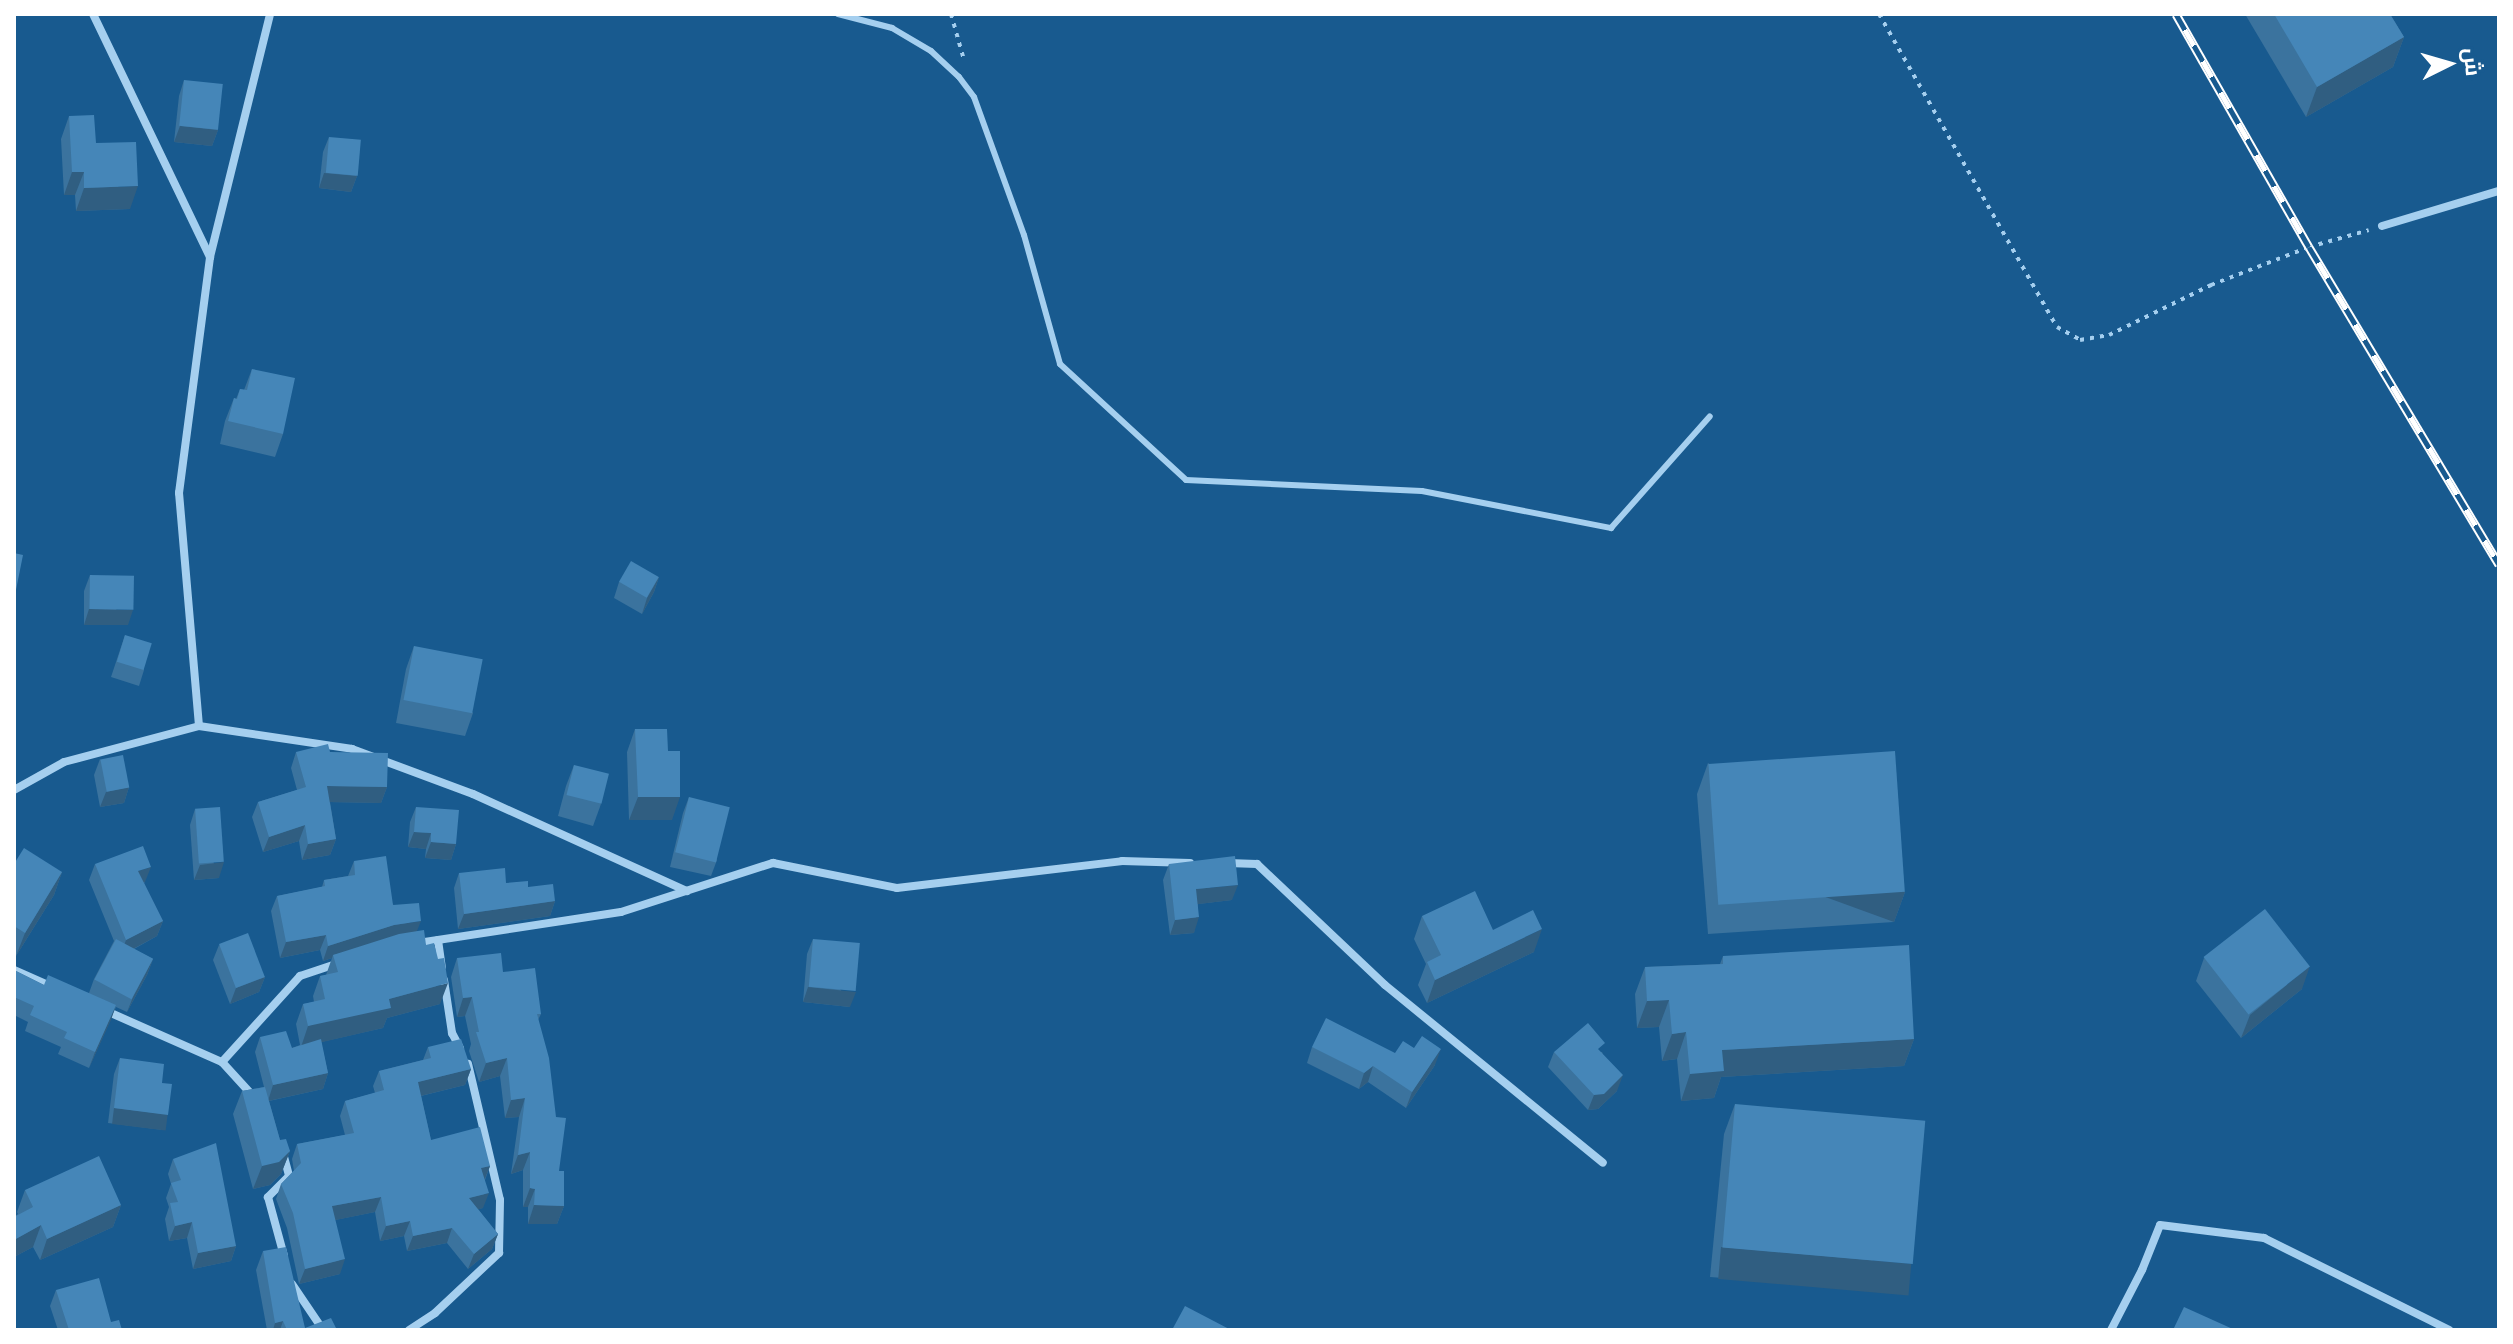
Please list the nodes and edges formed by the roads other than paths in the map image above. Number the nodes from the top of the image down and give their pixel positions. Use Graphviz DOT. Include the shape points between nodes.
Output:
graph roads {
  1 [pos="93,14"];
  2 [pos="270,14"];
  3 [pos="838,14"];
  4 [pos="2499,191"];
  5 [pos="2382,226"];
  6 [pos="210,257"];
  7 [pos="1710,416"];
  8 [pos="199,726"];
  9 [pos="14,790"];
  10 [pos="1197,863"];
  11 [pos="1212,863"];
  12 [pos="687,891"];
  13 [pos="438,940"];
  14 [pos="402,945"];
  15 [pos="345,961"];
  16 [pos="14,970"];
  17 [pos="69,994"];
  18 [pos="97,1007"];
  19 [pos="222,1062"];
  20 [pos="262,1106"];
  21 [pos="281,1147"];
  22 [pos="1603,1163"];
  23 [pos="323,1330"];
  24 [pos="409,1330"];
  25 [pos="2111,1330"];
  26 [pos="2449,1330"];
  1 -- 6 [label="street"];
  2 -- 6 [label="street"];
  3 -- 7 [label="lane" via="892,28 931,51 974,97 1024,235 1060,364 1186,480 1422,491 1611,528"];
  4 -- 5 [label="street"];
  6 -- 8 [label="street" via="179,493"];
  8 -- 9 [label="street" via="64,762"];
  8 -- 12 [label="street" via="352,749 473,794"];
  10 -- 12 [label="street" via="1122,861 897,888 773,863"];
  11 -- 22 [label="street" via="1257,864 1385,985"];
  12 -- 13 [label="street" via="621,912"];
  13 -- 14 [label="street"];
  13 -- 24 [label="street" via="452,1033 467,1062 500,1200 499,1253"];
  15 -- 19 [label="street" via="300,976"];
  16 -- 17 [label="street"];
  18 -- 19 [label="street"];
  19 -- 20 [label="street"];
  21 -- 23 [label="street" via="289,1176 268,1197 293,1288"];
  25 -- 26 [label="street" via="2160,1225 2264,1238"];
}
